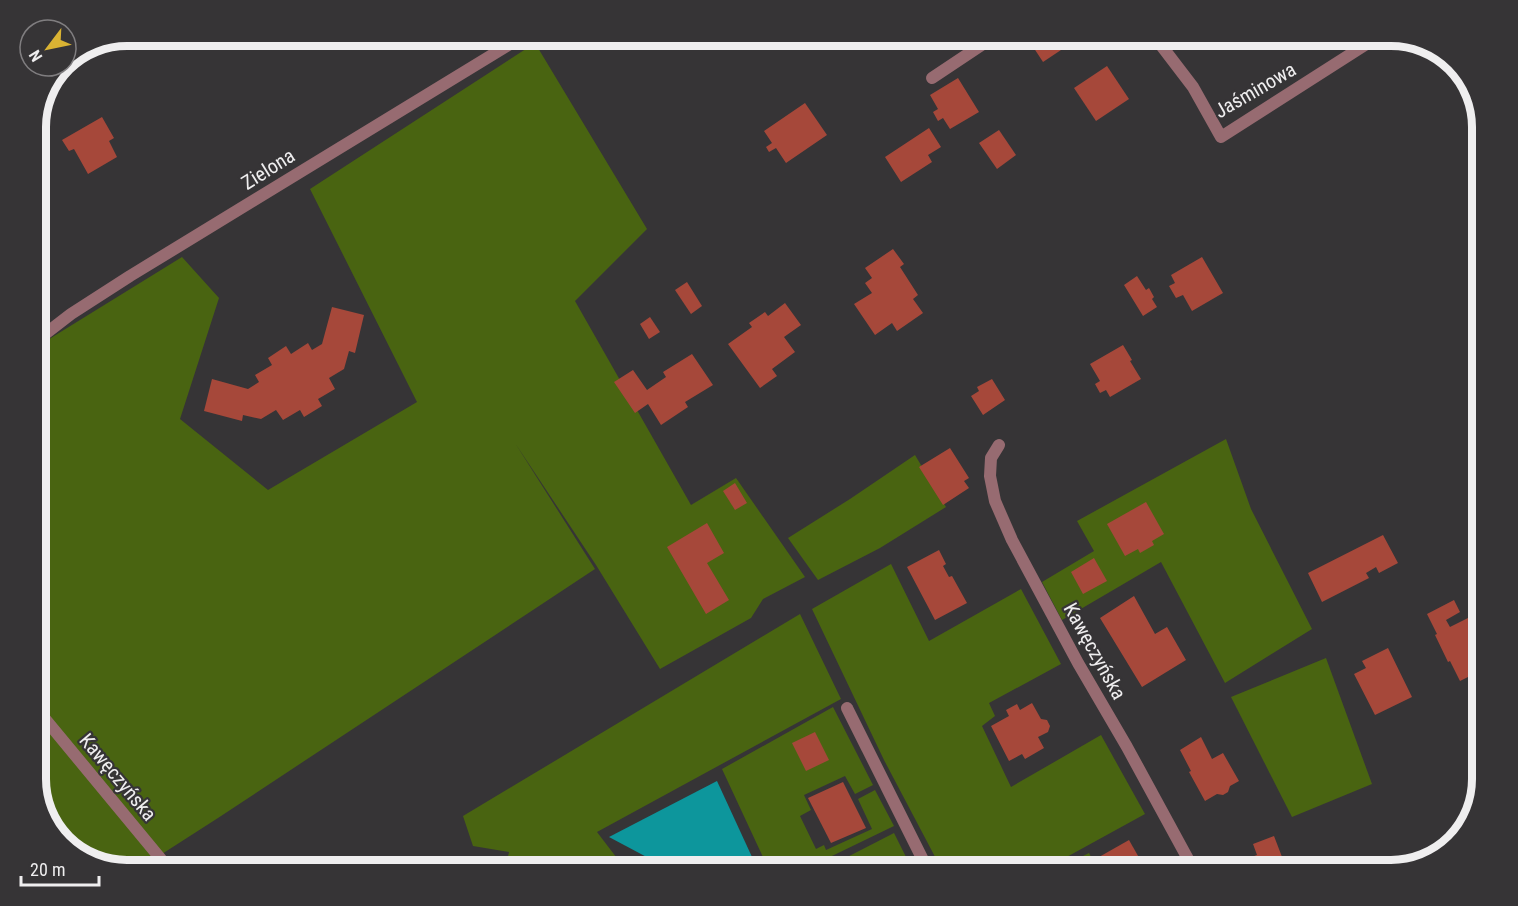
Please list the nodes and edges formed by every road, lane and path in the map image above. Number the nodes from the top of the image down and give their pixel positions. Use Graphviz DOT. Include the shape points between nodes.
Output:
graph roads {
  1 [pos="505,47"];
  2 [pos="978,47"];
  3 [pos="1162,47"];
  4 [pos="1362,47"];
  5 [pos="932,78"];
  6 [pos="47,332"];
  7 [pos="999,445"];
  8 [pos="847,708"];
  9 [pos="47,721"];
  10 [pos="162,860"];
  11 [pos="923,860"];
  12 [pos="1188,860"];
  1 -- 6 [label="street, Zielona" via="121,282"];
  2 -- 5 [label="street"];
  3 -- 4 [label="street, Jaśminowa" via="1192,87 1221,137"];
  7 -- 12 [label="street, Kawęczyńska" via="991,458 990,476 995,501 1012,540"];
  8 -- 11 [label="street"];
  9 -- 10 [label="street, Kawęczyńska"];
}
